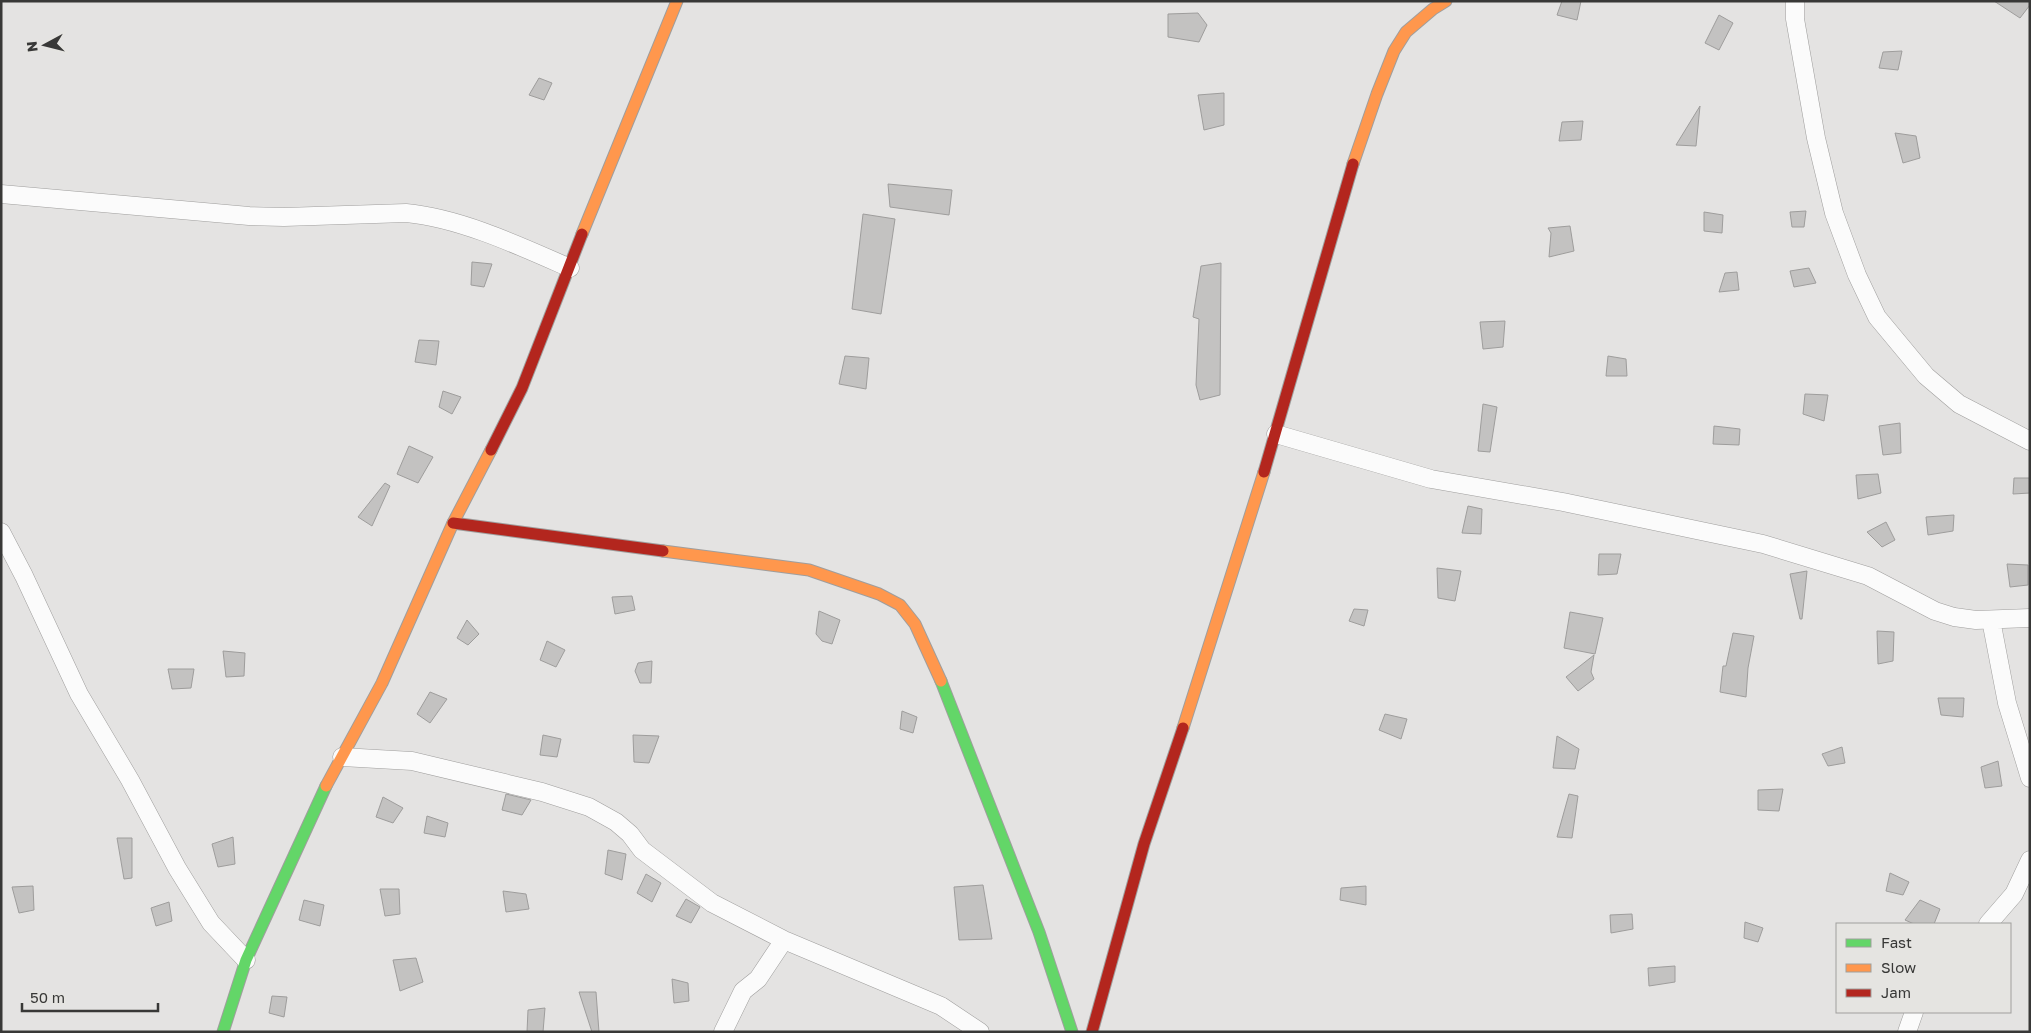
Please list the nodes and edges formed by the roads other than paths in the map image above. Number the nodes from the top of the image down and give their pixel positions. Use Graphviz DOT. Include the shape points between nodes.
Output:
graph roads {
  1 [pos="677,1"];
  2 [pos="1446,1"];
  3 [pos="1795,1"];
  4 [pos="1,194"];
  5 [pos="570,268"];
  6 [pos="1276,434"];
  7 [pos="2030,441"];
  8 [pos="453,523"];
  9 [pos="1,532"];
  10 [pos="2030,618"];
  11 [pos="1992,620"];
  12 [pos="342,757"];
  13 [pos="2030,778"];
  14 [pos="2030,860"];
  15 [pos="1989,923"];
  16 [pos="784,940"];
  17 [pos="246,960"];
  18 [pos="1914,1013"];
  19 [pos="223,1032"];
  20 [pos="723,1032"];
  21 [pos="980,1032"];
  22 [pos="1072,1032"];
  23 [pos="1092,1032"];
  24 [pos="1908,1032"];
  1 -- 5 [label="street"];
  2 -- 6 [label="street" via="1406,32 1394,51 1377,94 1352,168"];
  3 -- 7 [label="street" via="1795,19 1814,129 1834,213 1877,317 1926,376 1959,404"];
  4 -- 5 [label="street" via="249,216 425,214 520,245"];
  5 -- 8 [label="street" via="522,388"];
  6 -- 11 [label="street" via="1431,479 1563,502 1763,544 1868,576 1935,611"];
  6 -- 23 [label="street" via="1205,663 1144,844"];
  8 -- 12 [label="street" via="382,683"];
  8 -- 22 [label="street" via="809,570 879,594 900,605 915,624 934,664 1039,932"];
  9 -- 17 [label="street" via="79,694 177,868 211,923"];
  10 -- 11 [label="street"];
  11 -- 13 [label="street" via="2007,703"];
  12 -- 16 [label="street" via="422,763 590,807 616,822 642,850 712,903"];
  12 -- 17 [label="street"];
  14 -- 15 [label="street" via="2014,894"];
  16 -- 20 [label="street" via="758,978 743,991"];
  16 -- 21 [label="street" via="942,1006"];
  17 -- 19 [label="street"];
  18 -- 24 [label="street"];
}
